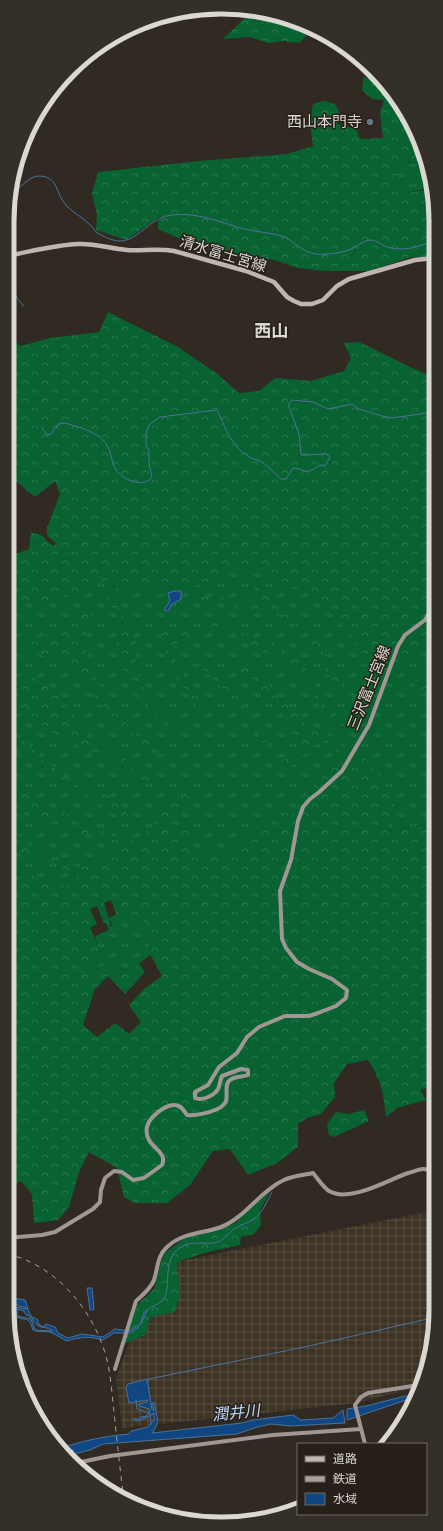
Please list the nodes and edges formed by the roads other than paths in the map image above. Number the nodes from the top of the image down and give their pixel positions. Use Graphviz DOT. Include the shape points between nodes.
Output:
graph roads {
  1 [pos="14,254"];
  2 [pos="429,259"];
  3 [pos="429,613"];
  4 [pos="429,1170"];
  5 [pos="14,1237"];
  6 [pos="115,1369"];
  7 [pos="414,1386"];
  8 [pos="361,1429"];
  9 [pos="365,1443"];
  10 [pos="81,1462"];
  1 -- 2 [label="main road, 清水富士宮線" via="78,244 126,250 174,251 268,279 287,297 301,304 323,300 337,286 349,279 415,260"];
  3 -- 5 [label="main road, 三沢富士宮線" via="425,620 405,635 398,646 369,726 342,771 303,807 291,860 280,892 282,939 286,948 297,962 332,979 347,990 346,998 336,1006 309,1016 279,1018 259,1027 247,1037 236,1054 219,1067 208,1085 195,1092 194,1098 205,1098 218,1089 222,1076 241,1069 248,1070 248,1075 230,1079 223,1107 194,1116 187,1115 177,1105 153,1115 147,1127 147,1137 162,1155 164,1162 144,1178 133,1180 114,1170 105,1178 100,1202 93,1209 55,1232"];
  4 -- 6 [label="main road" via="418,1170 345,1195 328,1190 313,1173 283,1180 263,1194 234,1221 178,1239 166,1248 157,1263 152,1283 136,1301"];
  7 -- 8 [label="main road" via="368,1393 361,1397 355,1405"];
  8 -- 9 [label="main road"];
  8 -- 10 [label="main road" via="273,1434"];
}
